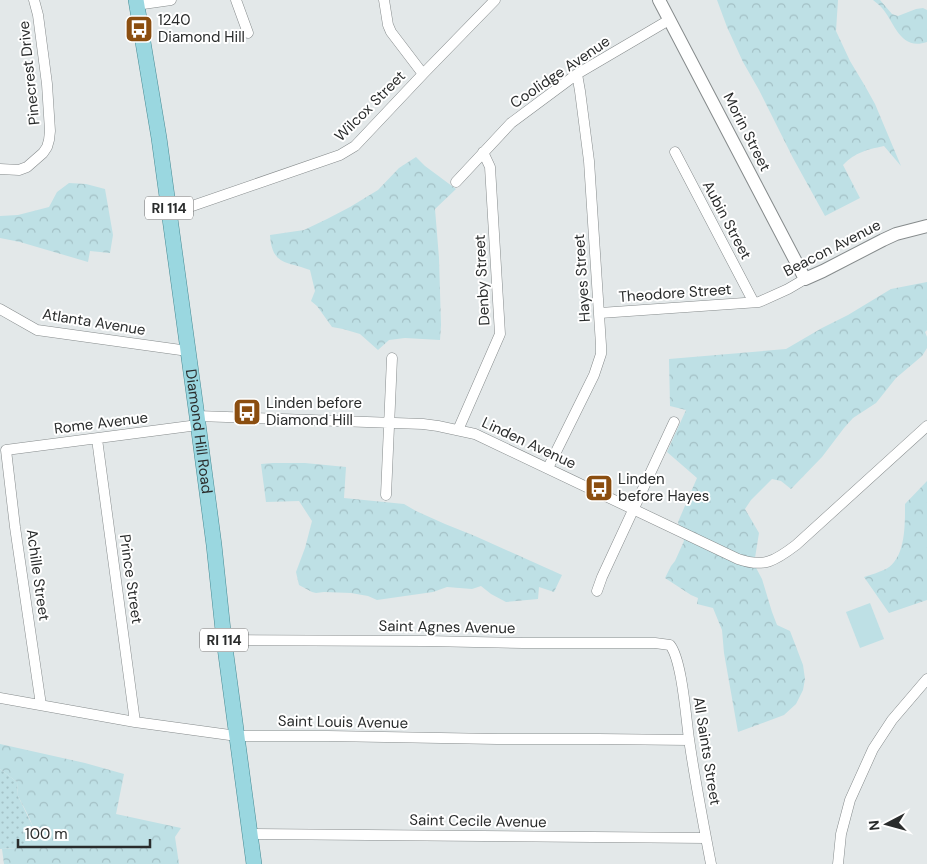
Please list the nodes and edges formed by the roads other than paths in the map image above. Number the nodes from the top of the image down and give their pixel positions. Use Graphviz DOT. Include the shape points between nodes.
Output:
graph roads {
  1 [pos="34,0"];
  2 [pos="171,0"];
  3 [pos="236,0"];
  4 [pos="384,0"];
  5 [pos="494,0"];
  6 [pos="659,0"];
  7 [pos="136,3"];
  8 [pos="669,20"];
  9 [pos="248,33"];
  10 [pos="423,74"];
  11 [pos="577,74"];
  12 [pos="483,152"];
  13 [pos="675,152"];
  14 [pos="0,170"];
  15 [pos="456,182"];
  16 [pos="170,214"];
  17 [pos="927,226"];
  18 [pos="805,279"];
  19 [pos="753,302"];
  20 [pos="0,309"];
  21 [pos="600,313"];
  22 [pos="188,351"];
  23 [pos="392,358"];
  24 [pos="198,421"];
  25 [pos="674,422"];
  26 [pos="390,423"];
  27 [pos="927,426"];
  28 [pos="458,430"];
  29 [pos="97,439"];
  30 [pos="6,450"];
  31 [pos="548,468"];
  32 [pos="386,495"];
  33 [pos="634,509"];
  34 [pos="598,591"];
  35 [pos="224,640"];
  36 [pos="670,645"];
  37 [pos="927,679"];
  38 [pos="0,698"];
  39 [pos="41,705"];
  40 [pos="135,722"];
  41 [pos="237,736"];
  42 [pos="689,740"];
  43 [pos="250,834"];
  44 [pos="706,838"];
  45 [pos="254,864"];
  46 [pos="711,864"];
  47 [pos="838,864"];
  1 -- 14 [label="street, Pinecrest Drive" via="47,84 49,140 43,153 27,167"];
  2 -- 7 [label="street"];
  3 -- 9 [label="street"];
  4 -- 10 [label="street, Wilcox Street" via="391,32"];
  5 -- 10 [label="street"];
  6 -- 8 [label="street, Morin Street"];
  7 -- 16 [label="main road, Diamond Hill Road / RI 114"];
  8 -- 11 [label="street, Coolidge Avenue"];
  8 -- 18 [label="street, Morin Street"];
  10 -- 16 [label="street, Wilcox Street" via="355,146 340,155"];
  11 -- 12 [label="street, Coolidge Avenue" via="511,122"];
  11 -- 21 [label="street, Hayes Street" via="589,161"];
  12 -- 15 [label="street, Coolidge Avenue"];
  12 -- 28 [label="street, Denby Street" via="490,167 500,334"];
  13 -- 19 [label="street, Aubin Street"];
  16 -- 22 [label="main road, Diamond Hill Road / RI 114"];
  17 -- 18 [label="street, Beacon Avenue" via="896,234"];
  18 -- 19 [label="street, Beacon Avenue"];
  19 -- 21 [label="street, Theodore Street"];
  20 -- 22 [label="street, Atlanta Avenue" via="37,330"];
  21 -- 31 [label="street, Hayes Street" via="601,354"];
  22 -- 24 [label="main road, Diamond Hill Road / RI 114"];
  23 -- 26 [label="street"];
  24 -- 26 [label="street, Linden Avenue"];
  24 -- 29 [label="street, Rome Avenue"];
  24 -- 35 [label="main road, Diamond Hill Road / RI 114"];
  25 -- 33 [label="street"];
  26 -- 28 [label="street, Linden Avenue"];
  26 -- 32 [label="street"];
  27 -- 33 [label="street, Linden Avenue" via="796,545 771,562 748,563"];
  28 -- 31 [label="street, Linden Avenue" via="487,439"];
  29 -- 30 [label="street, Rome Avenue"];
  29 -- 40 [label="street, Prince Street"];
  30 -- 39 [label="street, Achille Street"];
  31 -- 33 [label="street, Linden Avenue"];
  33 -- 34 [label="street"];
  35 -- 36 [label="street, Saint Agnes Avenue"];
  35 -- 41 [label="main road, Diamond Hill Road / RI 114"];
  36 -- 42 [label="street, All Saints Street" via="680,676"];
  37 -- 47 [label="street" via="892,720 873,749 850,800 841,834"];
  38 -- 39 [label="street, Saint Louis Avenue"];
  39 -- 40 [label="street, Saint Louis Avenue"];
  40 -- 41 [label="street, Saint Louis Avenue"];
  41 -- 42 [label="street, Saint Louis Avenue"];
  41 -- 43 [label="main road, Diamond Hill Road / RI 114"];
  42 -- 44 [label="street, All Saints Street"];
  43 -- 44 [label="street, Saint Cecile Avenue"];
  43 -- 45 [label="main road, Diamond Hill Road / RI 114"];
  44 -- 46 [label="street, All Saints Street"];
}
